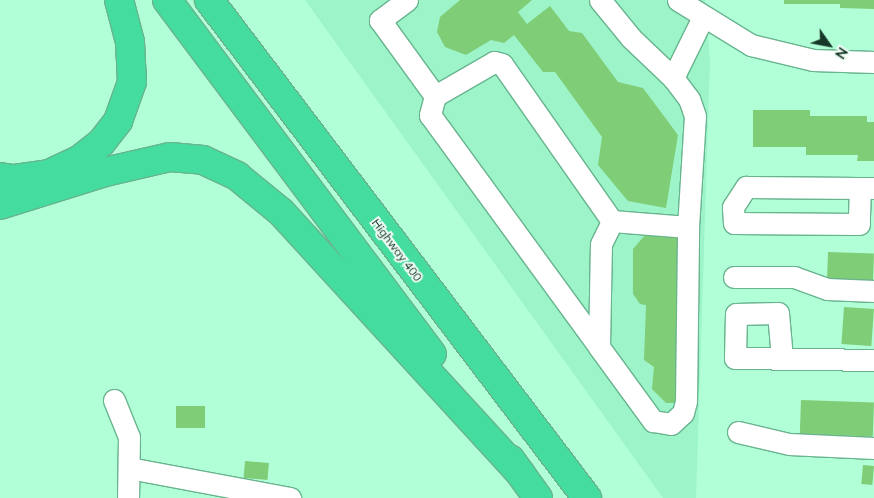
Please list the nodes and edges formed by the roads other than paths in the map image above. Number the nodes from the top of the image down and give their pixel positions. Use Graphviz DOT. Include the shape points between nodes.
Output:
graph roads {
  1 [pos="119,0"];
  2 [pos="167,0"];
  3 [pos="209,0"];
  4 [pos="407,0"];
  5 [pos="600,0"];
  6 [pos="678,0"];
  7 [pos="703,17"];
  8 [pos="874,62"];
  9 [pos="673,78"];
  10 [pos="435,96"];
  11 [pos="0,177"];
  12 [pos="867,188"];
  13 [pos="0,194"];
  14 [pos="35,194"];
  15 [pos="0,206"];
  16 [pos="612,221"];
  17 [pos="688,227"];
  18 [pos="734,277"];
  19 [pos="874,292"];
  20 [pos="599,347"];
  21 [pos="782,358"];
  22 [pos="874,360"];
  23 [pos="114,400"];
  24 [pos="738,432"];
  25 [pos="874,448"];
  26 [pos="128,468"];
  27 [pos="521,474"];
  28 [pos="128,498"];
  29 [pos="290,498"];
  30 [pos="538,498"];
  31 [pos="587,498"];
  1 -- 11 [label="highway" via="130,42 132,82 118,121 101,143 79,160 49,174 13,179"];
  2 -- 27 [label="highway"];
  3 -- 31 [label="highway, Highway 400"];
  4 -- 10 [label="street" via="380,20"];
  5 -- 9 [label="street" via="631,38"];
  6 -- 7 [label="street"];
  7 -- 8 [label="street" via="751,44 813,60"];
  7 -- 9 [label="street"];
  9 -- 17 [label="street" via="689,99 695,116"];
  10 -- 16 [label="street" via="494,62 502,64"];
  10 -- 20 [label="street" via="430,115"];
  12 -- 12 [label="street" via="746,187 733,207 734,222 859,224"];
  13 -- 14 [label="highway"];
  14 -- 15 [label="highway"];
  14 -- 27 [label="highway" via="105,172 170,157 202,160 238,176 281,212"];
  16 -- 17 [label="street"];
  16 -- 20 [label="street" via="601,244"];
  17 -- 20 [label="street" via="686,401 683,413 671,424 653,421"];
  18 -- 19 [label="street" via="794,276 827,289"];
  21 -- 22 [label="street"];
  23 -- 26 [label="street" via="129,437"];
  24 -- 25 [label="street" via="789,444"];
  26 -- 28 [label="street"];
  26 -- 29 [label="street"];
  27 -- 30 [label="highway"];
}
